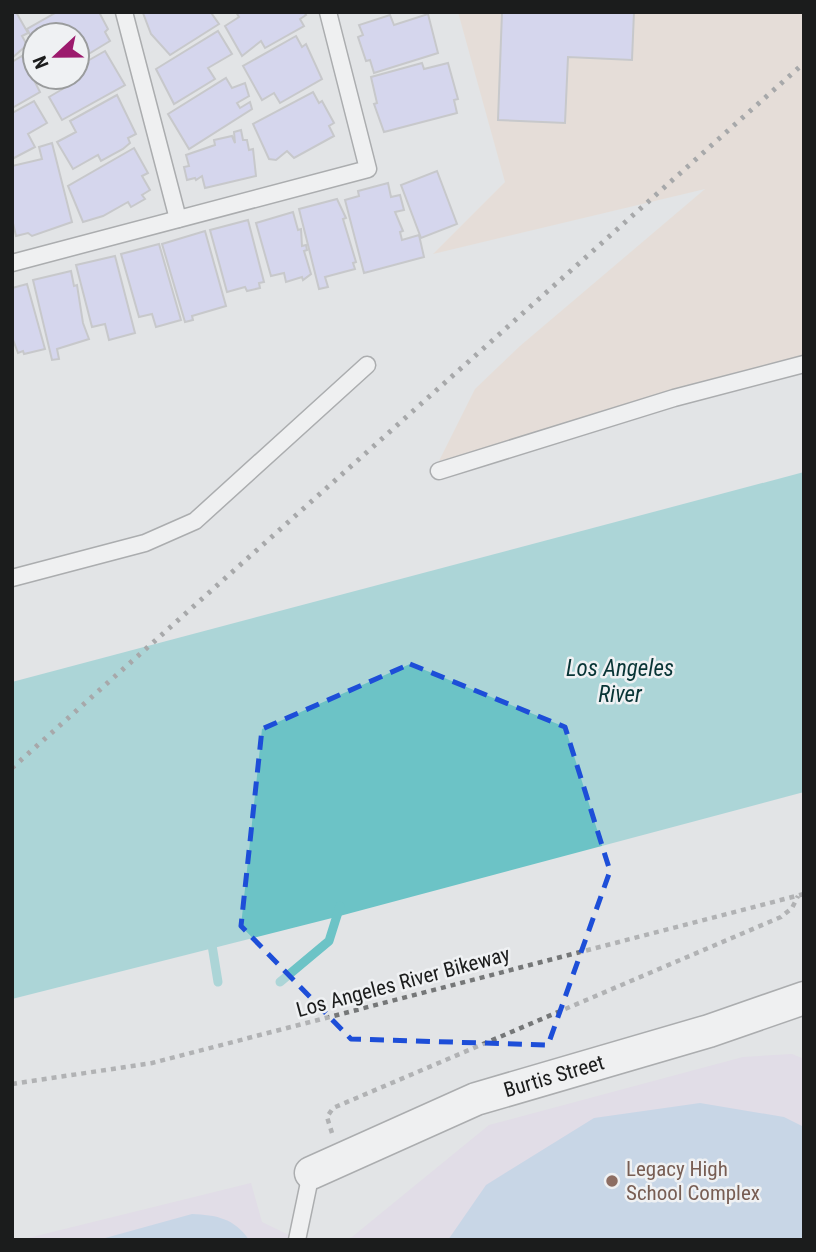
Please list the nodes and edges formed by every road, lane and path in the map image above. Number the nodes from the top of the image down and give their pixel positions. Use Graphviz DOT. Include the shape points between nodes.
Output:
graph roads {
  1 [pos="124,12"];
  2 [pos="328,12"];
  3 [pos="178,219"];
  4 [pos="12,263"];
  5 [pos="804,364"];
  6 [pos="367,365"];
  7 [pos="439,471"];
  8 [pos="12,578"];
  9 [pos="801,895"];
  10 [pos="804,998"];
  11 [pos="12,1083"];
  12 [pos="340,1160"];
  13 [pos="311,1173"];
  14 [pos="297,1240"];
  1 -- 3 [label="lane"];
  2 -- 3 [label="lane" via="368,169"];
  3 -- 4 [label="lane"];
  5 -- 7 [label="lane" via="674,398"];
  6 -- 8 [label="lane" via="195,521 145,543"];
  9 -- 11 [label="path, Los Angeles River Bikeway" via="152,1063"];
  9 -- 12 [label="path, Los Angeles River Bikeway" via="781,917 333,1108 327,1117"];
  10 -- 12 [label="street, Burtis Street" via="709,1031 476,1099"];
  12 -- 13 [label="street, Burtis Street"];
  13 -- 14 [label="lane"];
}
